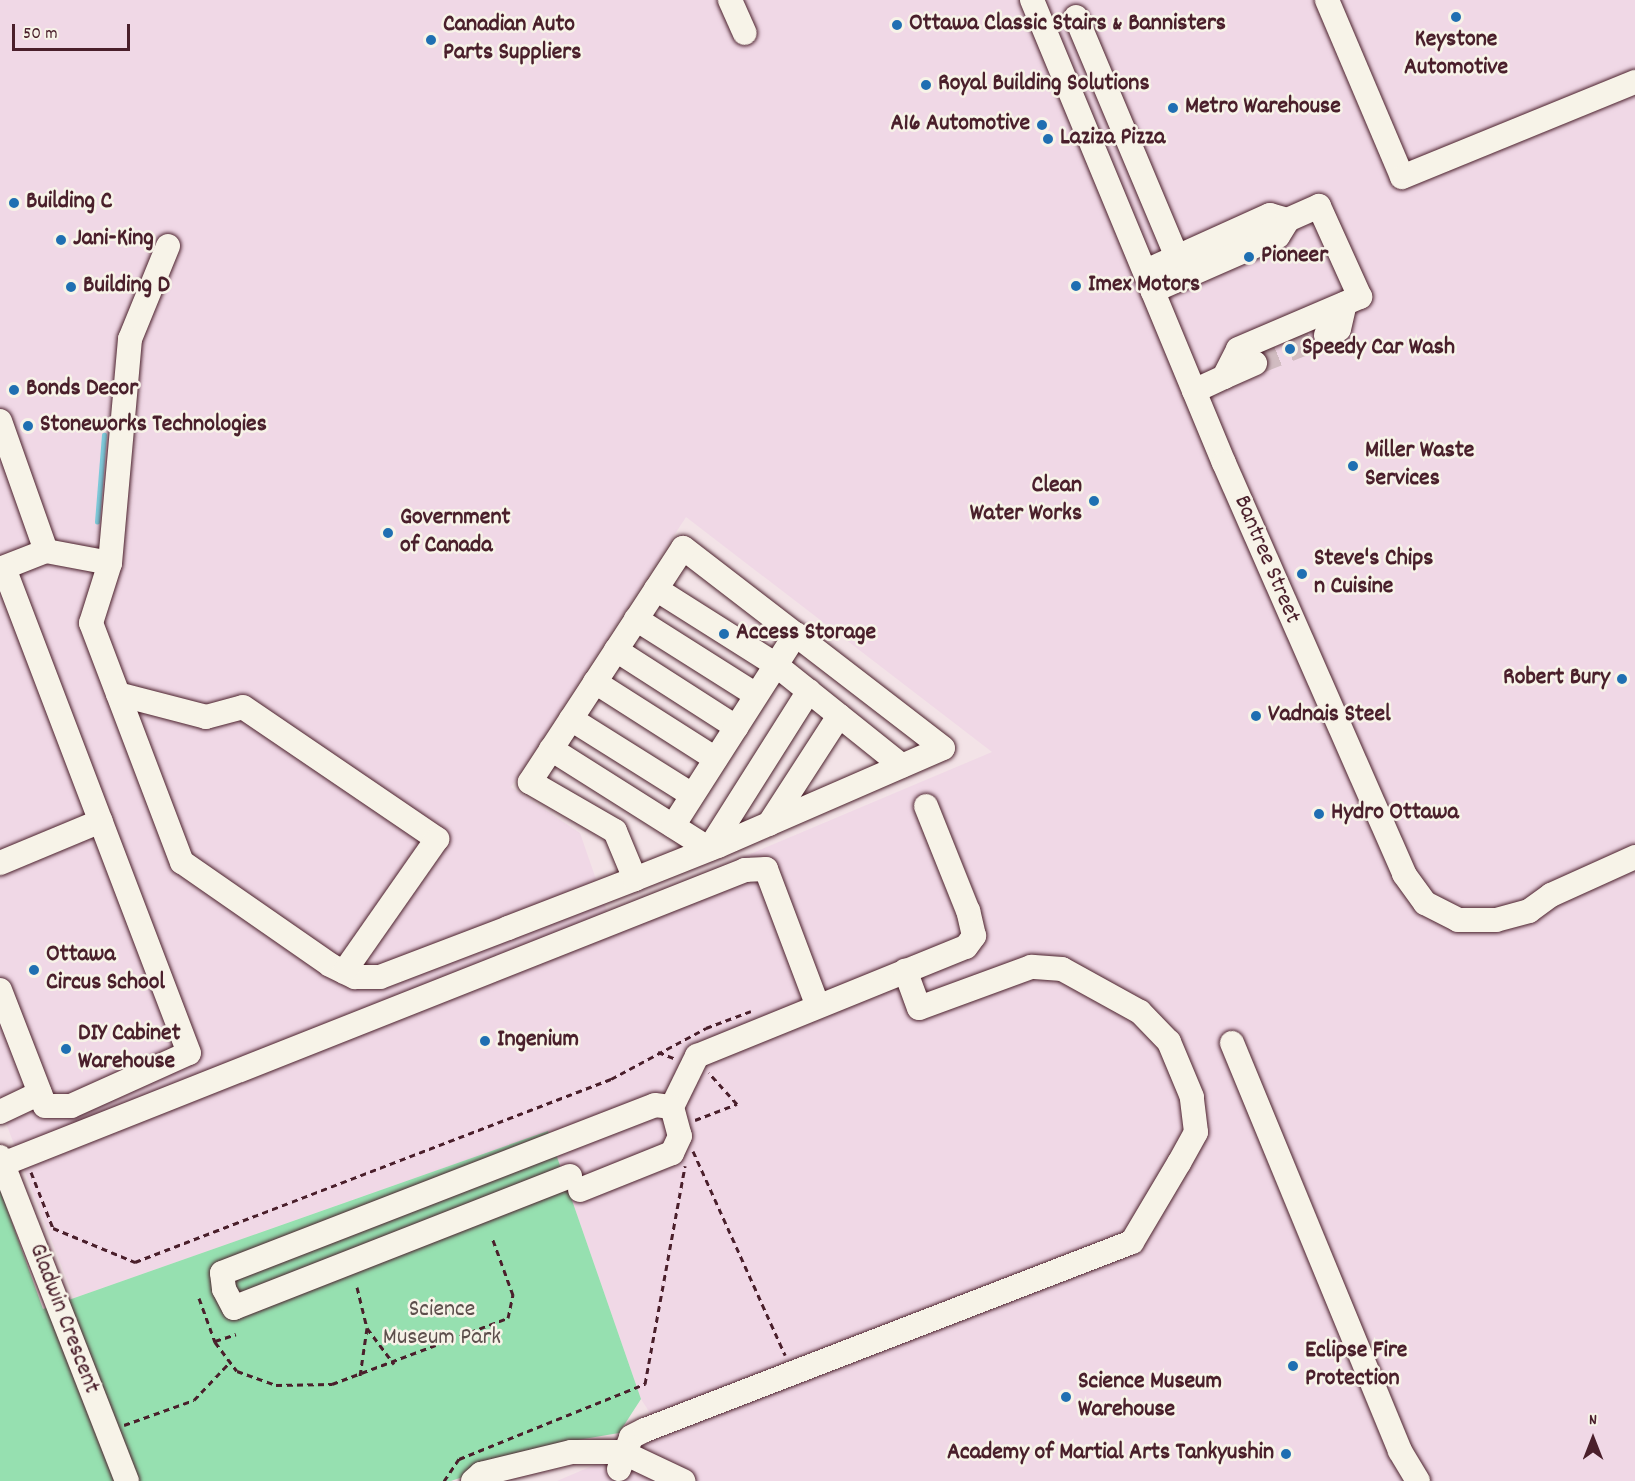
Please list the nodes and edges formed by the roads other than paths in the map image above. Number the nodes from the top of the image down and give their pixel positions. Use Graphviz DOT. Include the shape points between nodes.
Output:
graph roads {
  1 [pos="730,0"];
  2 [pos="1032,0"];
  3 [pos="1327,0"];
  4 [pos="1076,16"];
  5 [pos="745,33"];
  6 [pos="1635,82"];
  7 [pos="1288,220"];
  8 [pos="168,246"];
  9 [pos="1177,257"];
  10 [pos="1149,281"];
  11 [pos="1345,304"];
  12 [pos="1326,335"];
  13 [pos="1255,363"];
  14 [pos="1224,377"];
  15 [pos="1194,391"];
  16 [pos="0,421"];
  17 [pos="46,551"];
  18 [pos="110,563"];
  19 [pos="2,568"];
  20 [pos="656,589"];
  21 [pos="636,619"];
  22 [pos="795,634"];
  23 [pos="616,650"];
  24 [pos="776,665"];
  25 [pos="595,682"];
  26 [pos="809,691"];
  27 [pos="118,694"];
  28 [pos="756,695"];
  29 [pos="839,716"];
  30 [pos="571,719"];
  31 [pos="736,727"];
  32 [pos="551,749"];
  33 [pos="716,759"];
  34 [pos="902,766"];
  35 [pos="692,795"];
  36 [pos="926,806"];
  37 [pos="101,821"];
  38 [pos="769,824"];
  39 [pos="673,826"];
  40 [pos="709,849"];
  41 [pos="1635,857"];
  42 [pos="0,863"];
  43 [pos="634,879"];
  44 [pos="905,970"];
  45 [pos="344,972"];
  46 [pos="0,990"];
  47 [pos="817,1004"];
  48 [pos="1232,1042"];
  49 [pos="40,1093"];
  50 [pos="0,1112"];
  51 [pos="675,1113"];
  52 [pos="552,1144"];
  53 [pos="9,1159"];
  54 [pos="578,1190"];
  55 [pos="620,1460"];
  56 [pos="127,1481"];
  57 [pos="473,1481"];
  58 [pos="514,1481"];
  59 [pos="658,1481"];
  60 [pos="683,1481"];
  61 [pos="1418,1481"];
  1 -- 5 [label="street"];
  2 -- 10 [label="street, Bantree Street"];
  3 -- 6 [label="street" via="1402,177"];
  4 -- 9 [label="street"];
  7 -- 9 [label="street" via="1270,215"];
  7 -- 10 [label="street" via="1278,236"];
  7 -- 11 [label="street" via="1319,206 1360,297"];
  8 -- 18 [label="street" via="130,339"];
  9 -- 10 [label="street"];
  10 -- 15 [label="street, Bantree Street"];
  11 -- 12 [label="street" via="1339,329"];
  11 -- 14 [label="street" via="1238,349"];
  13 -- 14 [label="street"];
  14 -- 15 [label="street"];
  15 -- 41 [label="street, Bantree Street" via="1404,874 1425,903 1458,920 1496,920 1529,911 1551,895"];
  16 -- 17 [label="street"];
  17 -- 18 [label="street"];
  17 -- 19 [label="street"];
  18 -- 27 [label="street" via="91,623"];
  19 -- 37 [label="street"];
  20 -- 21 [label="street"];
  20 -- 22 [label="street" via="683,548"];
  20 -- 24 [label="street"];
  21 -- 23 [label="street"];
  21 -- 28 [label="street"];
  22 -- 24 [label="street"];
  22 -- 34 [label="street" via="943,748"];
  23 -- 25 [label="street"];
  23 -- 31 [label="street"];
  24 -- 26 [label="street"];
  24 -- 28 [label="street"];
  25 -- 30 [label="street"];
  25 -- 33 [label="street"];
  26 -- 29 [label="street"];
  26 -- 40 [label="street"];
  27 -- 45 [label="street" via="182,862"];
  27 -- 45 [label="street" via="206,717 243,707 436,839"];
  28 -- 31 [label="street"];
  29 -- 34 [label="street"];
  29 -- 38 [label="street"];
  30 -- 32 [label="street"];
  30 -- 35 [label="street"];
  31 -- 33 [label="street"];
  32 -- 39 [label="street"];
  32 -- 43 [label="street" via="530,782 615,831"];
  33 -- 35 [label="street"];
  34 -- 38 [label="street"];
  35 -- 39 [label="street"];
  36 -- 44 [label="street" via="974,936 966,947"];
  37 -- 42 [label="street"];
  37 -- 49 [label="street" via="189,1053 70,1106 45,1106"];
  38 -- 40 [label="street"];
  39 -- 40 [label="street"];
  40 -- 43 [label="street"];
  43 -- 45 [label="street" via="380,977"];
  44 -- 47 [label="street"];
  44 -- 55 [label="street" via="920,1008 1031,967 1062,969 1099,984 1140,1012 1169,1042 1192,1097 1196,1132 1132,1242 858,1352 841,1351 638,1433"];
  46 -- 49 [label="street"];
  47 -- 51 [label="street" via="696,1056"];
  47 -- 53 [label="street" via="766,869 745,870"];
  48 -- 61 [label="street" via="1400,1451"];
  49 -- 50 [label="street"];
  51 -- 52 [label="street" via="655,1105"];
  51 -- 54 [label="street" via="672,1153"];
  52 -- 54 [label="street"];
  52 -- 54 [label="street" via="222,1273 224,1289 234,1308"];
  53 -- 56 [label="street, Gladwin Crescent"];
  55 -- 57 [label="street" via="541,1457"];
  55 -- 58 [label="street" via="577,1465"];
  55 -- 59 [label="street"];
  55 -- 60 [label="street"];
}
